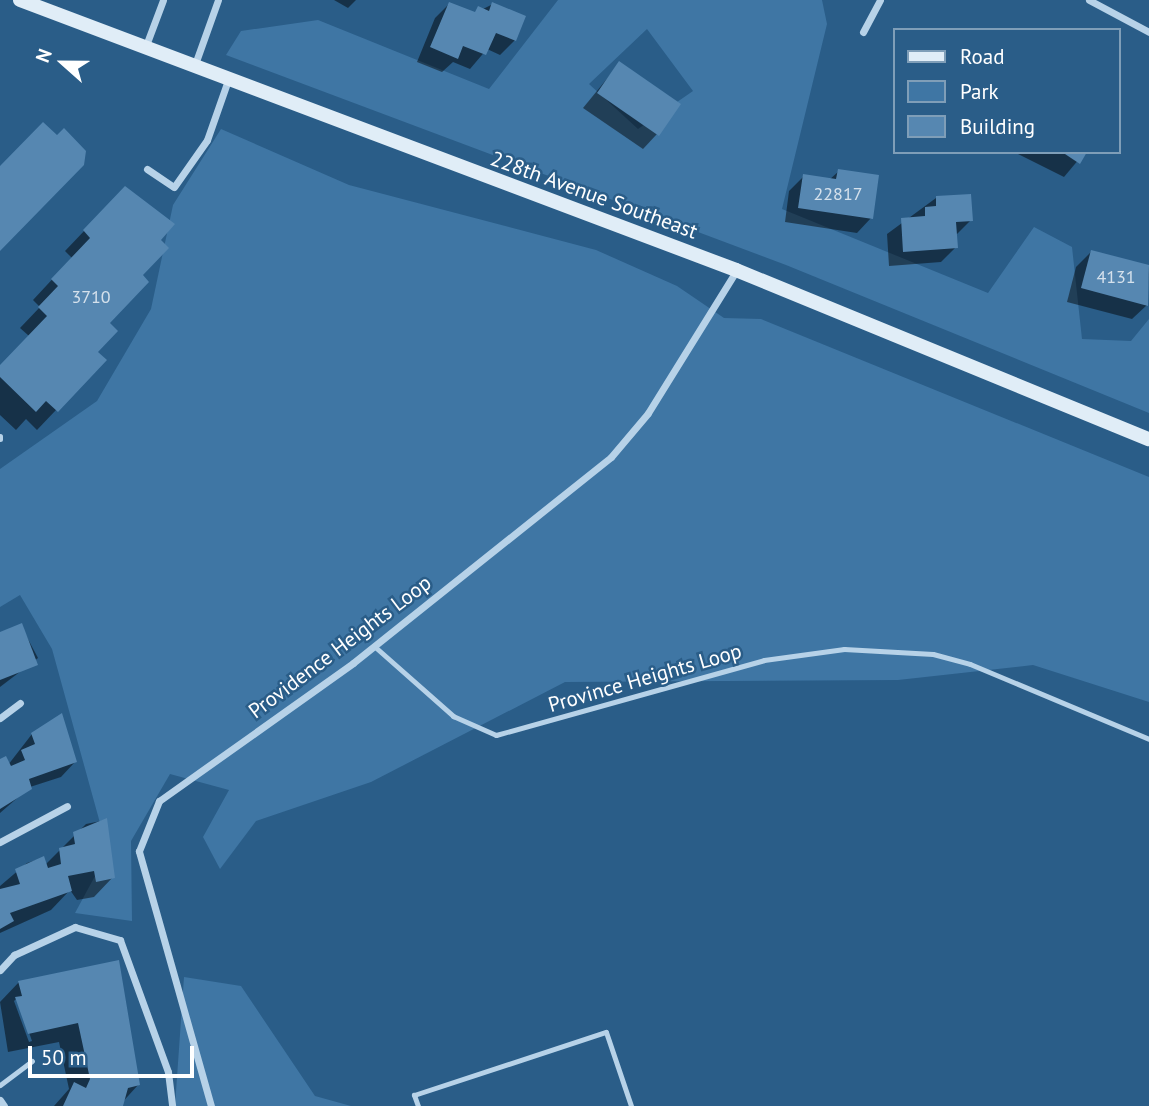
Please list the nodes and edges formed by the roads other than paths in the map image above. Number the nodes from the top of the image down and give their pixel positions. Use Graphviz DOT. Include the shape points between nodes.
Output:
graph roads {
  1 [pos="20,0"];
  2 [pos="163,0"];
  3 [pos="218,0"];
  4 [pos="880,0"];
  5 [pos="1089,0"];
  6 [pos="863,32"];
  7 [pos="1149,32"];
  8 [pos="145,49"];
  9 [pos="194,67"];
  10 [pos="228,80"];
  11 [pos="146,169"];
  12 [pos="736,270"];
  13 [pos="1149,439"];
  14 [pos="374,646"];
  15 [pos="20,703"];
  16 [pos="0,718"];
  17 [pos="1149,739"];
  18 [pos="67,806"];
  19 [pos="0,842"];
  20 [pos="0,970"];
  21 [pos="32,1061"];
  22 [pos="0,1085"];
  23 [pos="0,1100"];
  24 [pos="4,1106"];
  25 [pos="172,1106"];
  26 [pos="211,1106"];
  27 [pos="418,1106"];
  28 [pos="631,1106"];
  1 -- 8 [label="main road, 228th Avenue Southeast"];
  2 -- 8 [label="street"];
  3 -- 9 [label="street"];
  4 -- 6 [label="street"];
  5 -- 7 [label="street"];
  8 -- 9 [label="main road, 228th Avenue Southeast"];
  9 -- 10 [label="main road, 228th Avenue Southeast"];
  10 -- 11 [label="street" via="207,139 174,187"];
  10 -- 12 [label="main road, 228th Avenue Southeast"];
  12 -- 13 [label="main road, 228th Avenue Southeast"];
  12 -- 14 [label="street, Providence Heights Loop" via="648,413 611,457"];
  14 -- 17 [label="lane, Province Heights Loop" via="453,716 496,735 764,660 844,649 933,654 970,664"];
  14 -- 26 [label="street, Providence Heights Loop" via="159,802 143,834 139,851 147,892"];
  15 -- 16 [label="street"];
  18 -- 19 [label="street"];
  20 -- 25 [label="street" via="14,955 75,928 120,940 168,1072"];
  21 -- 22 [label="lane"];
  23 -- 24 [label="street"];
  27 -- 28 [label="lane" via="414,1095 607,1032"];
}
